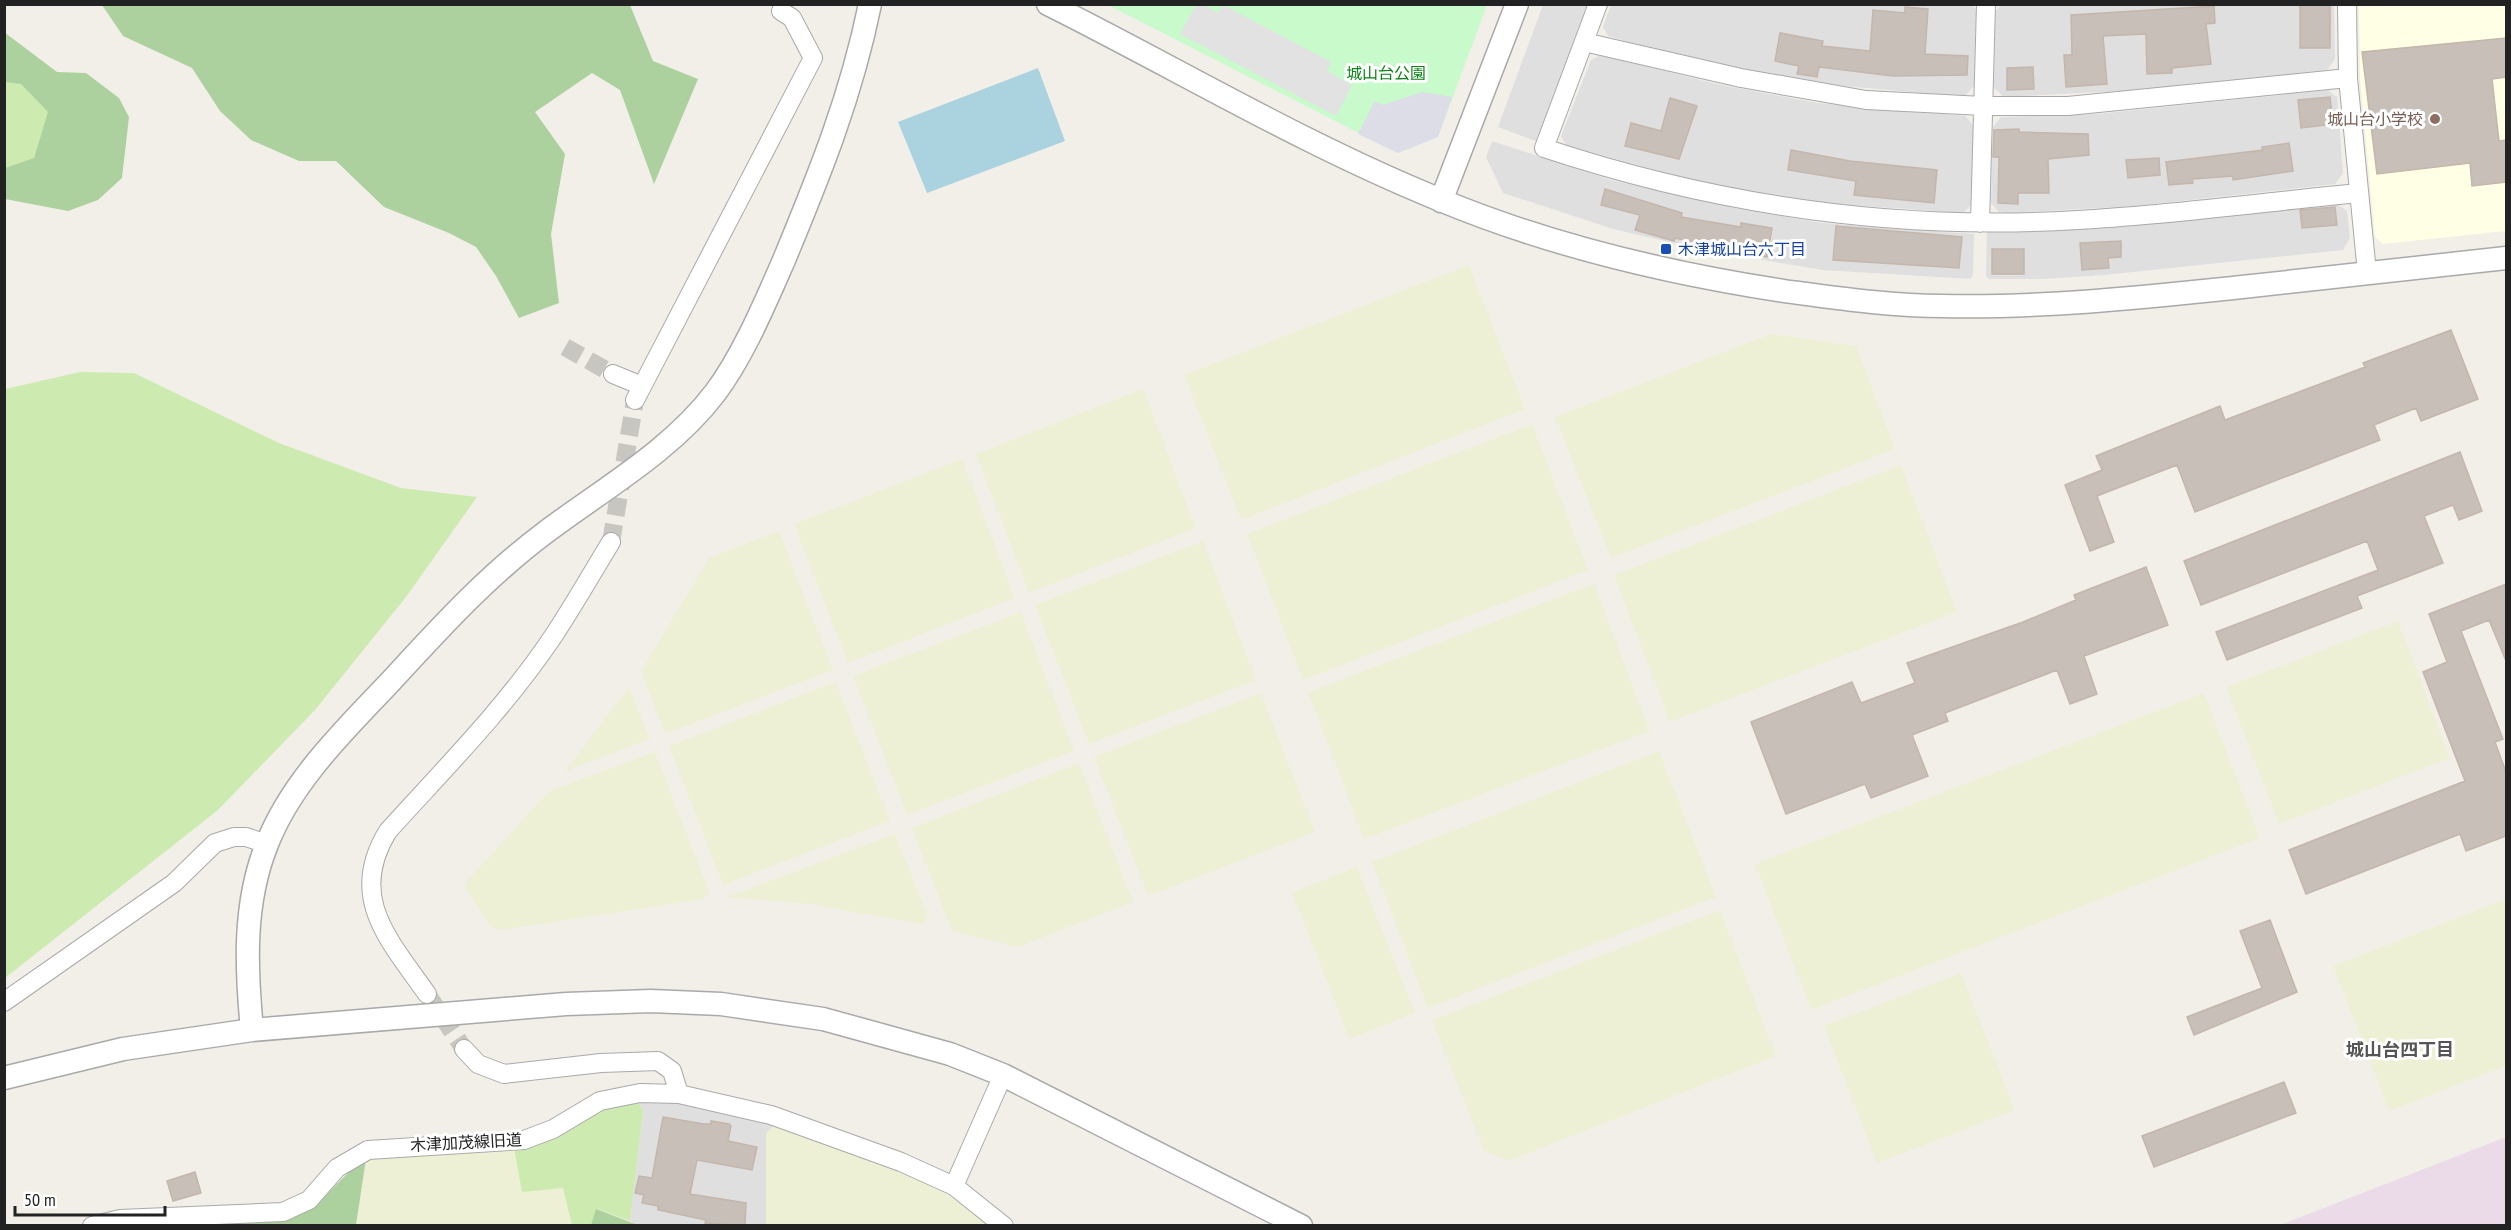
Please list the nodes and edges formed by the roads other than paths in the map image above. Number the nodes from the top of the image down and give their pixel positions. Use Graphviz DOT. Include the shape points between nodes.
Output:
graph roads {
  1 [pos="870,4"];
  2 [pos="1048,4"];
  3 [pos="1517,4"];
  4 [pos="1598,4"];
  5 [pos="1986,4"];
  6 [pos="2347,4"];
  7 [pos="781,11"];
  8 [pos="1584,42"];
  9 [pos="2349,78"];
  10 [pos="1983,106"];
  11 [pos="2358,193"];
  12 [pos="1441,201"];
  13 [pos="1980,223"];
  14 [pos="2506,258"];
  15 [pos="2367,273"];
  16 [pos="614,374"];
  17 [pos="611,542"];
  18 [pos="267,844"];
  19 [pos="427,994"];
  20 [pos="4,1002"];
  21 [pos="252,1030"];
  22 [pos="464,1048"];
  23 [pos="1003,1075"];
  24 [pos="4,1078"];
  25 [pos="679,1094"];
  26 [pos="954,1186"];
  27 [pos="92,1226"];
  28 [pos="1004,1226"];
  29 [pos="1301,1226"];
  1 -- 18 [label="street" via="858,64 833,140 759,317 716,393 679,433 483,583 311,769"];
  2 -- 12 [label="street" via="1313,142"];
  3 -- 12 [label="street"];
  4 -- 8 [label="street"];
  5 -- 10 [label="street"];
  6 -- 9 [label="street"];
  7 -- 16 [label="street" via="792,18 813,58 639,393"];
  8 -- 10 [label="street" via="1741,78 1866,100"];
  8 -- 13 [label="street" via="1544,148 1614,172 1806,211"];
  9 -- 10 [label="street" via="2068,106"];
  9 -- 11 [label="street"];
  10 -- 13 [label="street"];
  11 -- 13 [label="street" via="2087,220"];
  11 -- 15 [label="street"];
  12 -- 15 [label="street" via="1629,262 1710,280 1851,301 1939,306 2062,304"];
  14 -- 15 [label="street"];
  17 -- 19 [label="street" via="553,636 513,690 379,845 370,876 375,914"];
  18 -- 20 [label="street" via="246,837 215,843 174,884"];
  18 -- 21 [label="street" via="249,923 247,977"];
  21 -- 23 [label="street" via="566,1004 721,1004 866,1028"];
  21 -- 24 [label="street" via="123,1049"];
  22 -- 25 [label="street" via="478,1064 504,1074 601,1062 658,1061 672,1071"];
  23 -- 26 [label="street"];
  23 -- 29 [label="street"];
  25 -- 26 [label="street, 木津加茂線旧道" via="771,1115 901,1162"];
  25 -- 27 [label="street, 木津加茂線旧道" via="613,1097 582,1110 540,1136 524,1140 368,1150 338,1168 309,1200 283,1212 120,1219"];
  26 -- 28 [label="street, 木津加茂線旧道"];
}
